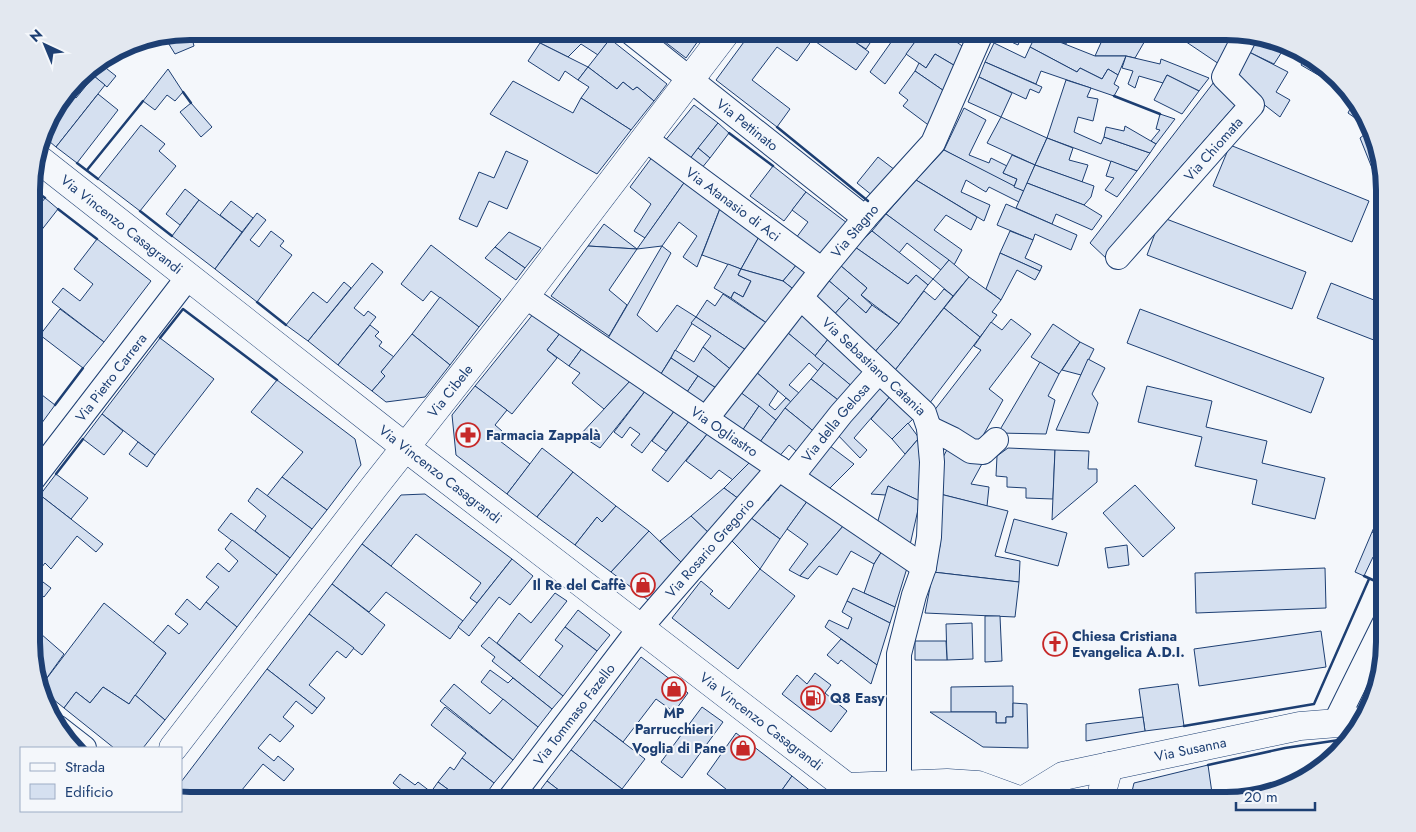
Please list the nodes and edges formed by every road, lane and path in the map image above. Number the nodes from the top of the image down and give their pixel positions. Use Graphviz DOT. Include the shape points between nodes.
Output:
graph roads {
  1 [pos="641,40"];
  2 [pos="720,40"];
  3 [pos="975,40"];
  4 [pos="1243,41"];
  5 [pos="690,78"];
  6 [pos="644,138"];
  7 [pos="43,162"];
  8 [pos="866,218"];
  9 [pos="1118,258"];
  10 [pos="822,270"];
  11 [pos="189,276"];
  12 [pos="525,296"];
  13 [pos="800,298"];
  14 [pos="879,371"];
  15 [pos="706,419"];
  16 [pos="929,428"];
  17 [pos="996,440"];
  18 [pos="405,447"];
  19 [pos="40,470"];
  20 [pos="786,472"];
  21 [pos="924,567"];
  22 [pos="640,628"];
  23 [pos="1376,640"];
  24 [pos="1353,722"];
  25 [pos="1335,723"];
  26 [pos="174,747"];
  27 [pos="1109,766"];
  28 [pos="515,792"];
  29 [pos="853,792"];
  30 [pos="899,792"];
  31 [pos="904,792"];
  32 [pos="997,792"];
  33 [pos="1037,792"];
  34 [pos="1103,792"];
  1 -- 5 [label="street, Via Pettinato"];
  2 -- 5 [label="street, Via Cibele"];
  3 -- 8 [label="street, Via Stagno" via="932,143"];
  4 -- 9 [label="street, Via Chiomata" via="1224,77 1252,105"];
  5 -- 6 [label="street, Via Cibele"];
  5 -- 8 [label="street, Via Pettinato"];
  6 -- 10 [label="street, Via Atanasio di Aci"];
  6 -- 12 [label="street, Via Cibele"];
  7 -- 11 [label="street, Via Vincenzo Casagrandi"];
  8 -- 10 [label="street, Via Stagno"];
  10 -- 13 [label="street, Via Stagno"];
  11 -- 18 [label="street, Via Vincenzo Casagrandi"];
  11 -- 19 [label="street, Via Pietro Carrera"];
  12 -- 15 [label="street, Via Ogliastro"];
  12 -- 18 [label="street, Via Cibele"];
  13 -- 14 [label="street, Via Sebastiano Catania"];
  13 -- 15 [label="street, Via Stagno"];
  14 -- 16 [label="street, Via Sebastiano Catania" via="924,413"];
  14 -- 20 [label="street, Via della Gelosa"];
  15 -- 20 [label="street, Via Ogliastro"];
  16 -- 17 [label="street" via="971,451 983,452"];
  16 -- 21 [label="street, Via Sebastiano Catania" via="932,462 929,537"];
  18 -- 22 [label="street, Via Vincenzo Casagrandi"];
  18 -- 26 [label="street, Via Cibele"];
  20 -- 21 [label="street, Via Ogliastro"];
  20 -- 22 [label="street, Via Rosario Gregorio"];
  21 -- 30 [label="street, Via Sebastiano Catania" via="899,654"];
  22 -- 28 [label="street, Via Tommaso Fazello"];
  22 -- 29 [label="street, Via Vincenzo Casagrandi"];
  23 -- 25 [label="street"];
  24 -- 25 [label="street, Via Susanna"];
  25 -- 27 [label="street, Via Susanna" via="1300,726"];
  27 -- 33 [label="street, Via Susanna" via="1063,776"];
  27 -- 34 [label="street"];
  31 -- 32 [label="street" via="947,783 978,785"];
}
